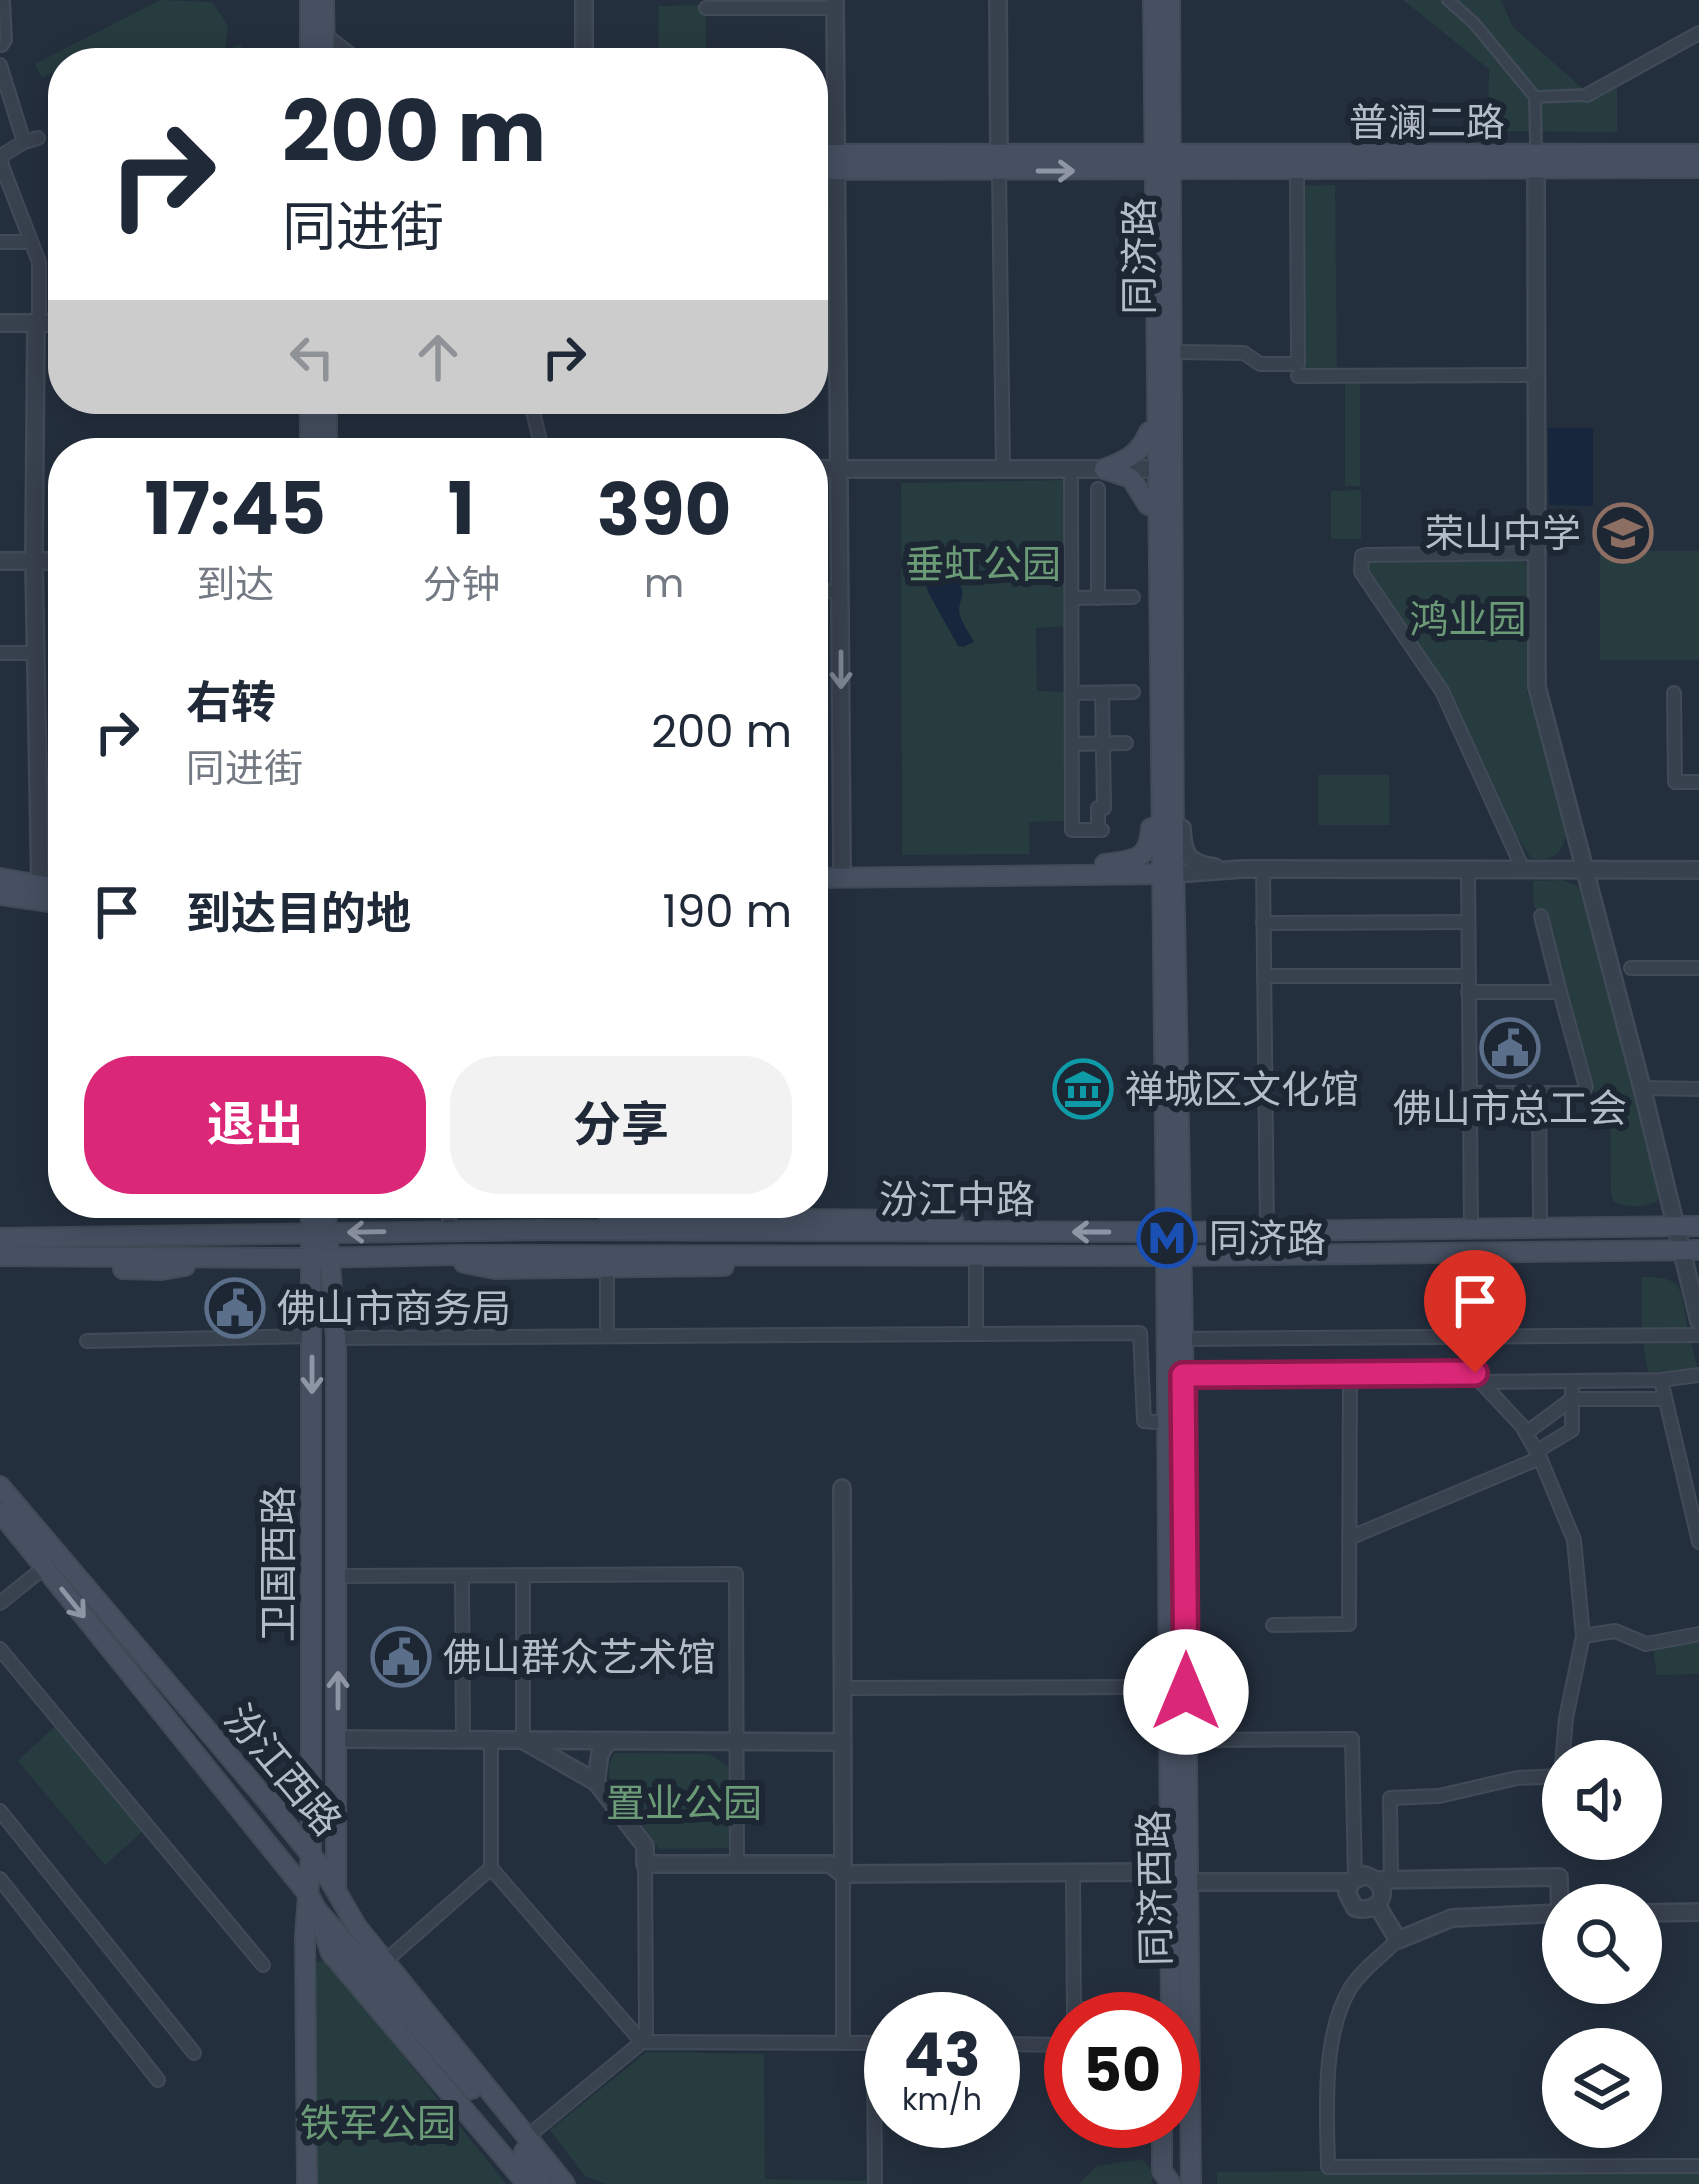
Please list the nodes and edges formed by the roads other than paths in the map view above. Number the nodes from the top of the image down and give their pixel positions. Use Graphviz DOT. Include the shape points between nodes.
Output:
graph roads {
  1 [pos="4,0"];
  2 [pos="310,0"];
  3 [pos="324,0"];
  4 [pos="584,0"];
  5 [pos="998,0"];
  6 [pos="1149,0"];
  7 [pos="1170,0"];
  8 [pos="1179,0"];
  9 [pos="1448,0"];
  10 [pos="835,4"];
  11 [pos="706,8"];
  12 [pos="324,34"];
  13 [pos="1699,34"];
  14 [pos="2,46"];
  15 [pos="310,48"];
  16 [pos="324,48"];
  17 [pos="342,48"];
  18 [pos="584,48"];
  19 [pos="0,65"];
  20 [pos="1587,94"];
  21 [pos="1535,97"];
  22 [pos="1163,119"];
  23 [pos="1699,150"];
  24 [pos="0,155"];
  25 [pos="828,159"];
  26 [pos="1164,161"];
  27 [pos="1197,161"];
  28 [pos="835,162"];
  29 [pos="999,162"];
  30 [pos="1536,162"];
  31 [pos="828,165"];
  32 [pos="1699,168"];
  33 [pos="1699,178"];
  34 [pos="1297,179"];
  35 [pos="0,242"];
  36 [pos="31,242"];
  37 [pos="0,322"];
  38 [pos="37,323"];
  39 [pos="48,323"];
  40 [pos="1180,352"];
  41 [pos="1536,375"];
  42 [pos="1298,376"];
  43 [pos="1153,438"];
  44 [pos="828,469"];
  45 [pos="840,469"];
  46 [pos="1003,469"];
  47 [pos="1104,469"];
  48 [pos="1157,469"];
  49 [pos="1071,480"];
  50 [pos="1153,498"];
  51 [pos="1071,502"];
  52 [pos="1537,554"];
  53 [pos="0,561"];
  54 [pos="34,561"];
  55 [pos="48,561"];
  56 [pos="828,591"];
  57 [pos="841,591"];
  58 [pos="1132,597"];
  59 [pos="1072,598"];
  60 [pos="1098,598"];
  61 [pos="0,653"];
  62 [pos="36,653"];
  63 [pos="1133,692"];
  64 [pos="1072,693"];
  65 [pos="1102,693"];
  66 [pos="1674,694"];
  67 [pos="1103,743"];
  68 [pos="1126,743"];
  69 [pos="1072,744"];
  70 [pos="1699,782"];
  71 [pos="1182,820"];
  72 [pos="1156,824"];
  73 [pos="1468,868"];
  74 [pos="842,869"];
  75 [pos="1101,869"];
  76 [pos="1168,869"];
  77 [pos="1199,869"];
  78 [pos="1242,869"];
  79 [pos="1263,869"];
  80 [pos="1523,869"];
  81 [pos="1586,870"];
  82 [pos="1699,870"];
  83 [pos="828,871"];
  84 [pos="828,873"];
  85 [pos="0,878"];
  86 [pos="40,887"];
  87 [pos="48,888"];
  88 [pos="0,895"];
  89 [pos="48,902"];
  90 [pos="1168,910"];
  91 [pos="1541,916"];
  92 [pos="1468,922"];
  93 [pos="1264,923"];
  94 [pos="1184,931"];
  95 [pos="1152,932"];
  96 [pos="1630,968"];
  97 [pos="1699,968"];
  98 [pos="1264,976"];
  99 [pos="1468,976"];
  100 [pos="1468,992"];
  101 [pos="1560,992"];
  102 [pos="1642,1088"];
  103 [pos="1699,1089"];
  104 [pos="1469,1093"];
  105 [pos="1539,1094"];
  106 [pos="1165,1143"];
  107 [pos="1179,1187"];
  108 [pos="1699,1214"];
  109 [pos="828,1216"];
  110 [pos="1540,1217"];
  111 [pos="315,1218"];
  112 [pos="322,1218"];
  113 [pos="448,1218"];
  114 [pos="531,1218"];
  115 [pos="1674,1221"];
  116 [pos="1471,1225"];
  117 [pos="1699,1226"];
  118 [pos="448,1231"];
  119 [pos="483,1231"];
  120 [pos="1267,1231"];
  121 [pos="1016,1232"];
  122 [pos="1173,1232"];
  123 [pos="0,1233"];
  124 [pos="319,1233"];
  125 [pos="1319,1253"];
  126 [pos="1017,1255"];
  127 [pos="0,1256"];
  128 [pos="424,1256"];
  129 [pos="1174,1256"];
  130 [pos="1690,1256"];
  131 [pos="249,1258"];
  132 [pos="322,1258"];
  133 [pos="1474,1261"];
  134 [pos="976,1264"];
  135 [pos="0,1267"];
  136 [pos="608,1268"];
  137 [pos="1699,1321"];
  138 [pos="976,1334"];
  139 [pos="1699,1335"];
  140 [pos="312,1336"];
  141 [pos="608,1336"];
  142 [pos="336,1337"];
  143 [pos="1475,1337"];
  144 [pos="1183,1339"];
  145 [pos="87,1341"];
  146 [pos="1183,1375"];
  147 [pos="1350,1375"];
  148 [pos="1699,1375"];
  149 [pos="1478,1378"];
  150 [pos="1660,1380"];
  151 [pos="1571,1381"];
  152 [pos="1167,1396"];
  153 [pos="1572,1399"];
  154 [pos="1665,1399"];
  155 [pos="1156,1422"];
  156 [pos="1526,1433"];
  157 [pos="1539,1454"];
  158 [pos="1699,1467"];
  159 [pos="1682,1471"];
  160 [pos="0,1486"];
  161 [pos="842,1488"];
  162 [pos="0,1511"];
  163 [pos="1696,1518"];
  164 [pos="1349,1538"];
  165 [pos="1699,1542"];
  166 [pos="45,1567"];
  167 [pos="1167,1567"];
  168 [pos="338,1576"];
  169 [pos="462,1577"];
  170 [pos="523,1577"];
  171 [pos="1158,1593"];
  172 [pos="0,1603"];
  173 [pos="1168,1623"];
  174 [pos="1273,1624"];
  175 [pos="1699,1634"];
  176 [pos="1583,1636"];
  177 [pos="0,1648"];
  178 [pos="1159,1687"];
  179 [pos="842,1688"];
  180 [pos="338,1739"];
  181 [pos="463,1740"];
  182 [pos="491,1740"];
  183 [pos="523,1740"];
  184 [pos="1196,1740"];
  185 [pos="572,1741"];
  186 [pos="608,1742"];
  187 [pos="737,1742"];
  188 [pos="842,1742"];
  189 [pos="566,1765"];
  190 [pos="596,1782"];
  191 [pos="311,1785"];
  192 [pos="263,1796"];
  193 [pos="0,1811"];
  194 [pos="311,1855"];
  195 [pos="645,1864"];
  196 [pos="737,1864"];
  197 [pos="491,1868"];
  198 [pos="336,1870"];
  199 [pos="843,1874"];
  200 [pos="1073,1874"];
  201 [pos="0,1879"];
  202 [pos="1353,1880"];
  203 [pos="1384,1880"];
  204 [pos="1179,1881"];
  205 [pos="1560,1884"];
  206 [pos="336,1891"];
  207 [pos="312,1902"];
  208 [pos="1377,1905"];
  209 [pos="1699,1912"];
  210 [pos="1662,1913"];
  211 [pos="1542,1914"];
  212 [pos="1398,1940"];
  213 [pos="385,1956"];
  214 [pos="263,1966"];
  215 [pos="1074,1992"];
  216 [pos="1167,1992"];
  217 [pos="418,2026"];
  218 [pos="641,2042"];
  219 [pos="843,2043"];
  220 [pos="864,2043"];
  221 [pos="417,2052"];
  222 [pos="194,2054"];
  223 [pos="444,2057"];
  224 [pos="158,2080"];
  225 [pos="496,2109"];
  226 [pos="533,2132"];
  227 [pos="875,2148"];
  228 [pos="1162,2148"];
  229 [pos="1172,2148"];
  230 [pos="1699,2166"];
  231 [pos="307,2184"];
  232 [pos="527,2184"];
  233 [pos="542,2184"];
  234 [pos="570,2184"];
  235 [pos="875,2184"];
  236 [pos="1172,2184"];
  237 [pos="1192,2184"];
  1 -- 14 [label="street"];
  2 -- 15 [label="main road"];
  3 -- 12 [label="main road"];
  4 -- 18 [label="street"];
  5 -- 29 [label="street"];
  6 -- 22 [label="main road, 同济路"];
  7 -- 22 [label="main road, 同济路"];
  8 -- 22 [label="main road" via="1180,99"];
  9 -- 21 [label="street"];
  10 -- 11 [label="street"];
  10 -- 28 [label="street"];
  12 -- 16 [label="main road"];
  12 -- 17 [label="street"];
  13 -- 20 [label="street"];
  19 -- 24 [label="street" via="31,140"];
  20 -- 21 [label="street"];
  21 -- 30 [label="street"];
  22 -- 26 [label="main road, 同济路"];
  23 -- 30 [label="main road, 普澜二路"];
  24 -- 36 [label="street"];
  25 -- 28 [label="main road"];
  26 -- 27 [label="main road, 普澜二路"];
  26 -- 29 [label="main road, 普澜二路"];
  26 -- 43 [label="main road, 同济路" via="1156,200"];
  26 -- 76 [label="main road, 同济路"];
  27 -- 30 [label="main road, 普澜二路"];
  27 -- 34 [label="main road" via="1221,179"];
  28 -- 29 [label="main road, 普澜二路"];
  28 -- 31 [label="main road"];
  28 -- 45 [label="street"];
  29 -- 46 [label="street"];
  30 -- 32 [label="main road, 普澜二路"];
  30 -- 33 [label="main road"];
  30 -- 34 [label="main road"];
  30 -- 41 [label="street"];
  34 -- 40 [label="street" via="1298,364 1259,364 1244,352"];
  35 -- 36 [label="street"];
  36 -- 38 [label="street" via="39,262"];
  37 -- 38 [label="street"];
  38 -- 39 [label="street"];
  38 -- 54 [label="street"];
  41 -- 42 [label="street"];
  41 -- 52 [label="street"];
  43 -- 47 [label="main road"];
  43 -- 48 [label="main road, 同济路"];
  44 -- 45 [label="street"];
  45 -- 46 [label="street"];
  45 -- 57 [label="street"];
  46 -- 47 [label="street"];
  47 -- 48 [label="street"];
  47 -- 50 [label="main road" via="1131,478"];
  48 -- 50 [label="main road, 同济路"];
  49 -- 51 [label="street"];
  50 -- 72 [label="main road, 同济路"];
  51 -- 59 [label="street"];
  51 -- 60 [label="street" via="1098,495"];
  52 -- 80 [label="street" via="1360,559 1361,572 1442,691"];
  52 -- 81 [label="street" via="1537,687"];
  53 -- 54 [label="street"];
  54 -- 55 [label="street"];
  54 -- 62 [label="street"];
  56 -- 57 [label="street"];
  57 -- 74 [label="street, one-way"];
  58 -- 60 [label="street"];
  59 -- 60 [label="street"];
  59 -- 64 [label="street"];
  61 -- 62 [label="street"];
  62 -- 86 [label="street"];
  63 -- 65 [label="street"];
  64 -- 65 [label="street"];
  64 -- 69 [label="street"];
  65 -- 67 [label="street"];
  66 -- 70 [label="street" via="1675,782"];
  67 -- 68 [label="street"];
  67 -- 69 [label="street"];
  67 -- 69 [label="street" via="1100,830 1072,830"];
  71 -- 77 [label="street" via="1183,845"];
  72 -- 75 [label="main road" via="1144,854"];
  72 -- 76 [label="main road, 同济路"];
  73 -- 79 [label="street"];
  73 -- 80 [label="street"];
  73 -- 92 [label="street"];
  74 -- 75 [label="main road"];
  74 -- 83 [label="main road"];
  75 -- 76 [label="main road"];
  75 -- 84 [label="main road"];
  75 -- 95 [label="main road" via="1146,885"];
  76 -- 77 [label="street"];
  76 -- 90 [label="main road, 同济路"];
  77 -- 78 [label="street"];
  78 -- 79 [label="street"];
  78 -- 94 [label="street" via="1186,885"];
  79 -- 93 [label="street"];
  80 -- 81 [label="street"];
  81 -- 82 [label="street"];
  81 -- 102 [label="street"];
  85 -- 86 [label="main road"];
  86 -- 87 [label="main road"];
  88 -- 89 [label="main road"];
  90 -- 94 [label="main road"];
  90 -- 95 [label="main road"];
  90 -- 106 [label="main road, 同济路"];
  90 -- 107 [label="main road, 同济路"];
  91 -- 101 [label="street"];
  92 -- 93 [label="street"];
  92 -- 99 [label="street"];
  93 -- 98 [label="street"];
  94 -- 107 [label="main road" via="1188,1179"];
  95 -- 106 [label="main road" via="1155,1126"];
  96 -- 97 [label="street"];
  98 -- 99 [label="street"];
  98 -- 120 [label="street"];
  99 -- 100 [label="street"];
  100 -- 101 [label="street"];
  100 -- 104 [label="street"];
  101 -- 105 [label="street" via="1586,1087"];
  102 -- 103 [label="street"];
  102 -- 115 [label="street"];
  104 -- 105 [label="street"];
  104 -- 116 [label="street"];
  105 -- 110 [label="street"];
  106 -- 122 [label="main road, 同济路"];
  107 -- 122 [label="main road, 同济路"];
  108 -- 115 [label="main road"];
  109 -- 121 [label="main road" via="975,1220"];
  110 -- 115 [label="main road"];
  110 -- 116 [label="main road"];
  111 -- 124 [label="main road"];
  112 -- 124 [label="main road"];
  113 -- 118 [label="street"];
  114 -- 119 [label="main road"];
  115 -- 116 [label="main road, 汾江中路"];
  115 -- 117 [label="main road, 汾江中路"];
  115 -- 130 [label="street"];
  116 -- 120 [label="main road, 汾江中路"];
  118 -- 119 [label="main road, 汾江中路"];
  118 -- 124 [label="main road, 汾江中路, one-way"];
  119 -- 121 [label="main road, 汾江中路"];
  120 -- 122 [label="main road, 汾江中路"];
  122 -- 121 [label="main road, 汾江中路, one-way"];
  122 -- 129 [label="main road, 同济西路"];
  123 -- 124 [label="main road, 汾江中路"];
  124 -- 132 [label="main road, 卫国西路"];
  125 -- 129 [label="main road, 汾江中路"];
  125 -- 130 [label="main road, 汾江中路"];
  125 -- 133 [label="main road"];
  126 -- 128 [label="main road, 汾江中路"];
  126 -- 129 [label="main road, 汾江中路"];
  126 -- 134 [label="main road"];
  127 -- 131 [label="main road, 汾江中路"];
  128 -- 132 [label="main road, 汾江中路"];
  128 -- 136 [label="main road" via="495,1269"];
  129 -- 144 [label="main road, 同济西路"];
  129 -- 152 [label="main road, 同济西路"];
  130 -- 133 [label="main road"];
  130 -- 137 [label="street"];
  131 -- 132 [label="main road, 汾江中路"];
  131 -- 135 [label="main road" via="162,1270"];
  132 -- 140 [label="main road, 卫国西路"];
  132 -- 142 [label="main road, 卫国西路"];
  133 -- 143 [label="street"];
  134 -- 136 [label="main road"];
  134 -- 138 [label="street"];
  136 -- 141 [label="street"];
  138 -- 141 [label="street"];
  138 -- 155 [label="street" via="1140,1334 1144,1421"];
  139 -- 143 [label="street"];
  140 -- 145 [label="street"];
  140 -- 191 [label="main road, 卫国西路, one-way"];
  141 -- 142 [label="street"];
  142 -- 168 [label="main road, 卫国西路"];
  143 -- 144 [label="street"];
  143 -- 149 [label="street"];
  144 -- 146 [label="main road, 同济西路"];
  146 -- 147 [label="street"];
  146 -- 184 [label="main road" via="1194,1393"];
  146 -- 204 [label="main road, 同济西路"];
  147 -- 149 [label="street"];
  147 -- 164 [label="street"];
  148 -- 150 [label="street"];
  149 -- 151 [label="street"];
  149 -- 156 [label="street"];
  150 -- 151 [label="street"];
  150 -- 154 [label="street"];
  151 -- 153 [label="street"];
  152 -- 155 [label="main road"];
  152 -- 167 [label="main road, 同济西路"];
  153 -- 154 [label="street"];
  153 -- 156 [label="street"];
  153 -- 157 [label="street" via="1572,1430"];
  154 -- 159 [label="street"];
  155 -- 171 [label="main road"];
  156 -- 157 [label="street"];
  157 -- 164 [label="street"];
  157 -- 176 [label="street" via="1574,1540"];
  158 -- 159 [label="street"];
  159 -- 163 [label="street"];
  160 -- 192 [label="main road, 汾江西路"];
  161 -- 179 [label="street"];
  162 -- 166 [label="main road, 汾江西路"];
  163 -- 165 [label="street"];
  164 -- 174 [label="street" via="1348,1624"];
  166 -- 172 [label="street"];
  166 -- 207 [label="main road, 汾江西路, one-way"];
  167 -- 171 [label="main road"];
  167 -- 173 [label="main road, 同济西路"];
  168 -- 169 [label="street"];
  180 -- 168 [label="main road, 卫国西路, one-way"];
  169 -- 170 [label="street"];
  169 -- 181 [label="street"];
  170 -- 183 [label="street"];
  170 -- 187 [label="street" via="736,1574"];
  171 -- 173 [label="main road"];
  171 -- 178 [label="main road"];
  173 -- 204 [label="main road, 同济西路"];
  175 -- 176 [label="street" via="1646,1644 1615,1631"];
  176 -- 203 [label="street" via="1561,1777 1390,1798"];
  177 -- 214 [label="street"];
  178 -- 179 [label="street"];
  178 -- 204 [label="main road"];
  179 -- 188 [label="street"];
  180 -- 181 [label="street"];
  180 -- 198 [label="main road, 卫国西路"];
  181 -- 182 [label="street"];
  182 -- 183 [label="street"];
  182 -- 197 [label="street"];
  183 -- 185 [label="street"];
  183 -- 189 [label="street"];
  184 -- 202 [label="street" via="1352,1739"];
  184 -- 204 [label="main road"];
  185 -- 186 [label="street"];
  185 -- 189 [label="street"];
  186 -- 187 [label="street"];
  186 -- 190 [label="street"];
  187 -- 188 [label="street"];
  187 -- 196 [label="street"];
  188 -- 199 [label="street"];
  189 -- 190 [label="street"];
  190 -- 195 [label="street" via="645,1846"];
  191 -- 192 [label="main road" via="300,1802"];
  191 -- 194 [label="main road, 卫国西路"];
  192 -- 194 [label="main road, 汾江西路"];
  193 -- 222 [label="street"];
  194 -- 206 [label="main road, 汾江西路"];
  194 -- 207 [label="main road, 卫国西路"];
  195 -- 196 [label="street"];
  195 -- 218 [label="street"];
  196 -- 199 [label="street" via="830,1864"];
  197 -- 213 [label="street"];
  197 -- 218 [label="street"];
  198 -- 206 [label="main road, 卫国西路"];
  198 -- 213 [label="main road"];
  199 -- 200 [label="street"];
  199 -- 219 [label="street"];
  200 -- 204 [label="street" via="1142,1872"];
  200 -- 215 [label="street"];
  201 -- 224 [label="street"];
  202 -- 203 [label="street"];
  202 -- 204 [label="street"];
  202 -- 208 [label="street" via="1348,1898 1355,1908"];
  203 -- 205 [label="street" via="1559,1877"];
  203 -- 208 [label="street"];
  204 -- 216 [label="main road, 同济西路"];
  204 -- 237 [label="main road, 同济西路" via="1195,2049"];
  206 -- 207 [label="main road"];
  206 -- 213 [label="main road, 汾江西路"];
  207 -- 217 [label="main road, 汾江西路"];
  207 -- 221 [label="main road" via="332,1953"];
  207 -- 231 [label="main road, 卫国西路" via="305,1936"];
  208 -- 212 [label="street"];
  209 -- 210 [label="street"];
  211 -- 212 [label="street" via="1452,1918"];
  212 -- 230 [label="street" via="1351,1986 1334,2027 1328,2167"];
  213 -- 225 [label="main road, 汾江西路"];
  213 -- 226 [label="main road"];
  217 -- 221 [label="main road"];
  217 -- 223 [label="main road, 汾江西路"];
  218 -- 219 [label="street"];
  218 -- 226 [label="street"];
  219 -- 220 [label="street"];
  221 -- 223 [label="main road"];
  221 -- 232 [label="main road"];
  223 -- 225 [label="main road, 汾江西路"];
  225 -- 233 [label="main road"];
  225 -- 234 [label="main road"];
  226 -- 234 [label="main road"];
  227 -- 235 [label="street"];
  228 -- 236 [label="main road" via="1162,2171"];
  229 -- 236 [label="main road"];
}
